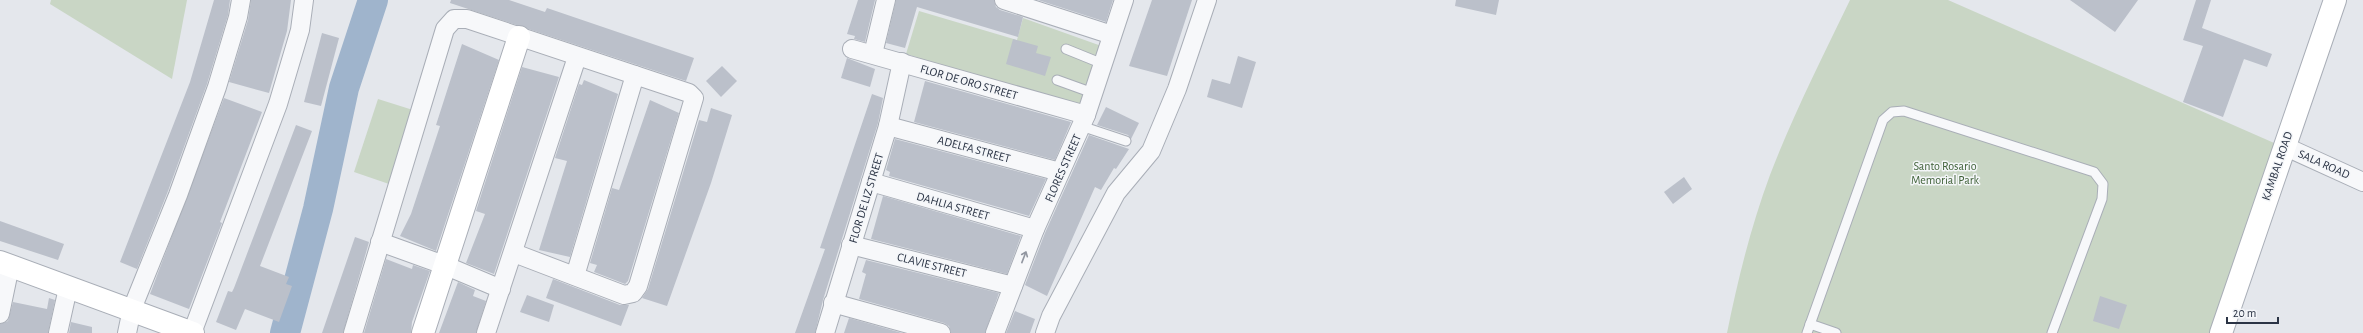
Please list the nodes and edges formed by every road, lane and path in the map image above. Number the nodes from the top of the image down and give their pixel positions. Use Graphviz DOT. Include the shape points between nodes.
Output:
graph roads {
  1 [pos="241,0"];
  2 [pos="304,0"];
  3 [pos="886,0"];
  4 [pos="1004,0"];
  5 [pos="1124,0"];
  6 [pos="1207,0"];
  7 [pos="2335,0"];
  8 [pos="1112,35"];
  9 [pos="519,38"];
  10 [pos="852,49"];
  11 [pos="1066,49"];
  12 [pos="873,54"];
  13 [pos="577,57"];
  14 [pos="902,62"];
  15 [pos="1103,64"];
  16 [pos="635,75"];
  17 [pos="1057,80"];
  18 [pos="1094,93"];
  19 [pos="1084,121"];
  20 [pos="888,126"];
  21 [pos="1126,141"];
  22 [pos="2284,146"];
  23 [pos="1060,172"];
  24 [pos="871,182"];
  25 [pos="2363,182"];
  26 [pos="1035,229"];
  27 [pos="380,242"];
  28 [pos="851,245"];
  29 [pos="514,253"];
  30 [pos="5,264"];
  31 [pos="444,265"];
  32 [pos="575,276"];
  33 [pos="1012,286"];
  34 [pos="68,288"];
  35 [pos="501,289"];
  36 [pos="833,303"];
  37 [pos="132,309"];
  38 [pos="0,314"];
  39 [pos="1808,329"];
  40 [pos="58,333"];
  41 [pos="127,333"];
  42 [pos="192,333"];
  43 [pos="353,333"];
  44 [pos="423,333"];
  45 [pos="486,333"];
  46 [pos="825,333"];
  47 [pos="941,333"];
  48 [pos="995,333"];
  49 [pos="1045,333"];
  50 [pos="1836,333"];
  51 [pos="2052,333"];
  52 [pos="2220,333"];
  1 -- 37 [label="street" via="217,87"];
  2 -- 42 [label="street" via="300,30 278,104"];
  3 -- 12 [label="street"];
  4 -- 8 [label="street"];
  5 -- 8 [label="street, FLORES STREET"];
  6 -- 49 [label="street" via="1177,89 1151,151 1116,193"];
  7 -- 22 [label="street, KAMBAL ROAD"];
  8 -- 15 [label="street, FLORES STREET"];
  9 -- 13 [label="street"];
  9 -- 27 [label="street" via="467,19 454,19 445,29"];
  9 -- 31 [label="street"];
  10 -- 12 [label="street, FLOR DE ORO STREET"];
  11 -- 15 [label="lane"];
  12 -- 14 [label="street, FLOR DE ORO STREET"];
  13 -- 16 [label="street"];
  13 -- 29 [label="street"];
  14 -- 19 [label="street, FLOR DE ORO STREET"];
  14 -- 20 [label="street, FLOR DE LIZ STREET"];
  15 -- 18 [label="street, FLORES STREET"];
  16 -- 32 [label="street"];
  16 -- 32 [label="street" via="689,93 694,98 694,104 638,286 633,293 624,295"];
  17 -- 18 [label="lane"];
  18 -- 19 [label="street, FLORES STREET"];
  19 -- 21 [label="lane"];
  19 -- 23 [label="street, FLORES STREET"];
  20 -- 23 [label="street, ADELFA STREET"];
  20 -- 24 [label="street, FLOR DE LIZ STREET"];
  22 -- 25 [label="street, SALA ROAD"];
  22 -- 52 [label="street, KAMBAL ROAD"];
  23 -- 26 [label="street, FLORES STREET"];
  24 -- 26 [label="street, DAHLIA STREET"];
  24 -- 28 [label="street, FLOR DE LIZ STREET"];
  33 -- 26 [label="street, FLORES STREET, one-way"];
  27 -- 31 [label="street"];
  27 -- 43 [label="street"];
  28 -- 33 [label="street, CLAVIE STREET"];
  28 -- 36 [label="street, FLOR DE LIZ STREET"];
  29 -- 32 [label="street"];
  29 -- 35 [label="street"];
  30 -- 34 [label="street"];
  30 -- 38 [label="street"];
  31 -- 35 [label="street"];
  31 -- 44 [label="street"];
  33 -- 48 [label="street, FLORES STREET"];
  34 -- 37 [label="street"];
  34 -- 40 [label="street"];
  35 -- 45 [label="street"];
  36 -- 46 [label="street, FLOR DE LIZ STREET"];
  36 -- 47 [label="street"];
  37 -- 41 [label="street"];
  37 -- 42 [label="street"];
  39 -- 50 [label="lane"];
  39 -- 51 [label="lane" via="1883,120 1892,112 1904,111 2094,172 2103,184 2102,198"];
}
